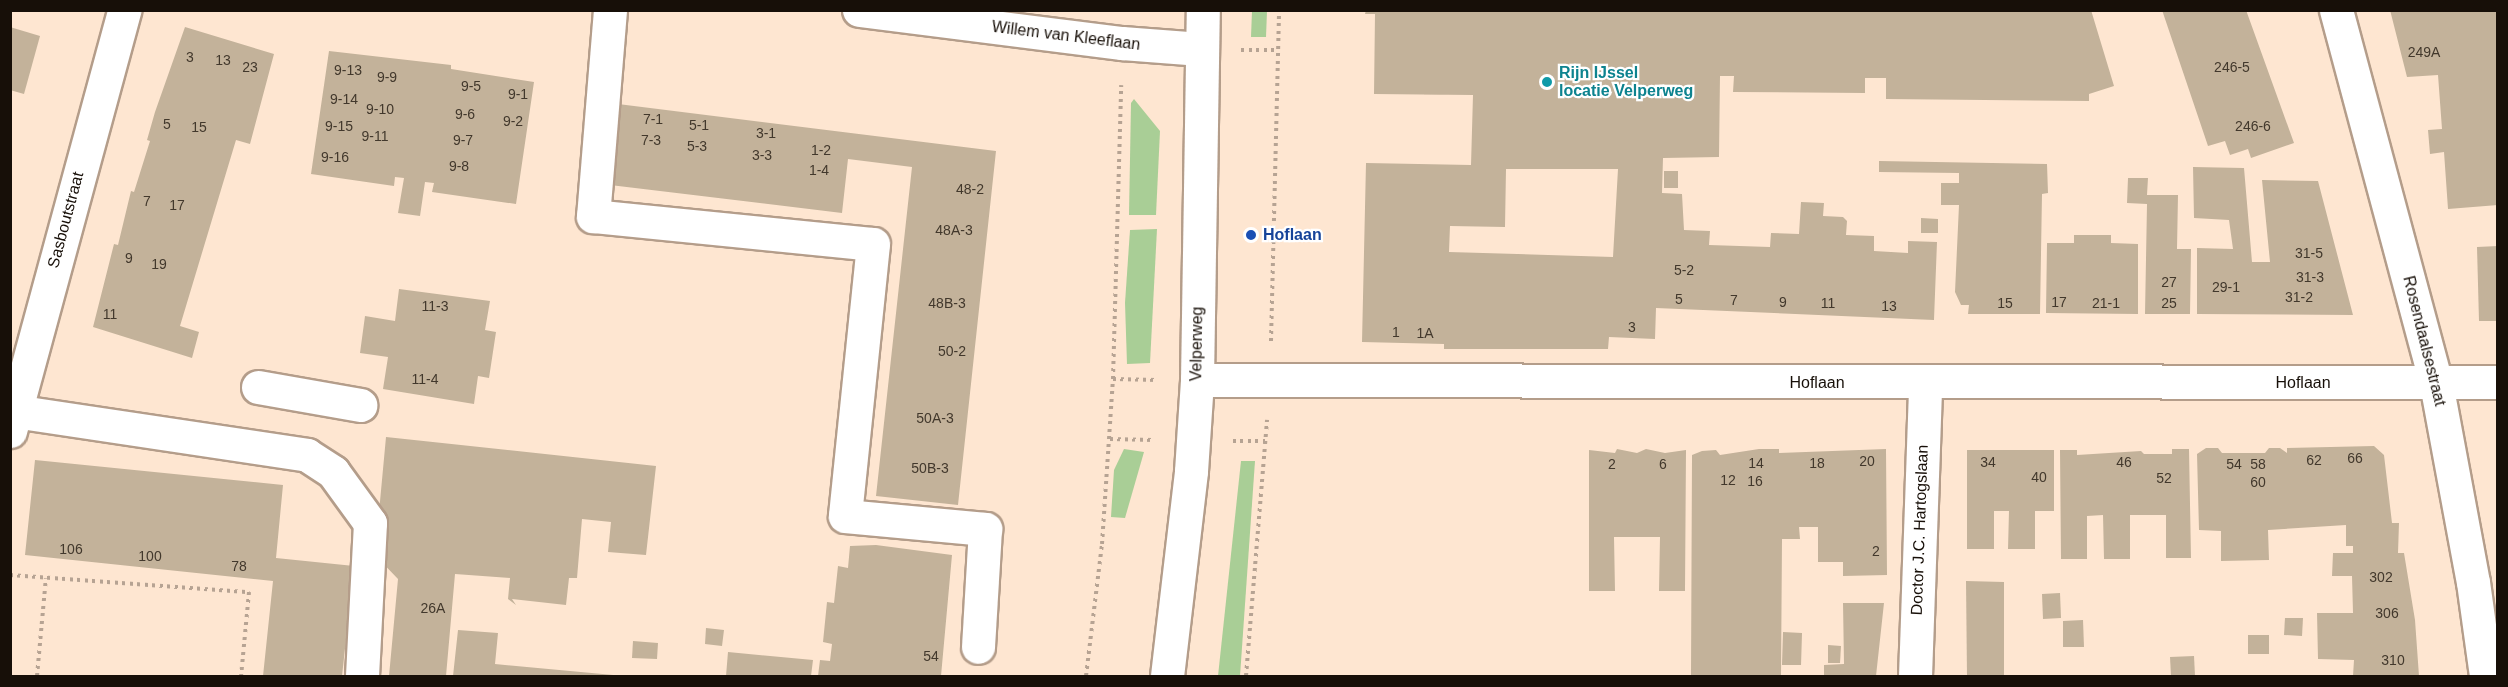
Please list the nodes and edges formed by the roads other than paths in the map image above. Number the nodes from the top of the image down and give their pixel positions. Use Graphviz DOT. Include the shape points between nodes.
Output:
graph roads {
  1 [pos="124,10"];
  2 [pos="610,10"];
  3 [pos="859,10"];
  4 [pos="1203,10"];
  5 [pos="2336,10"];
  6 [pos="1202,49"];
  7 [pos="1197,380"];
  8 [pos="2498,382"];
  9 [pos="2436,383"];
  10 [pos="1925,384"];
  11 [pos="258,387"];
  12 [pos="360,405"];
  13 [pos="12,421"];
  14 [pos="978,647"];
  15 [pos="362,676"];
  16 [pos="1167,676"];
  17 [pos="1915,676"];
  18 [pos="2486,676"];
  1 -- 13 [label="street, Sasboutstraat"];
  2 -- 14 [label="street" via="593,216 873,244 845,516 985,529"];
  3 -- 6 [label="street, Willem van Kleeflaan" via="1122,43"];
  4 -- 6 [label="street, Velperweg"];
  5 -- 9 [label="street, Rosendaalsestraat"];
  6 -- 7 [label="street, Velperweg"];
  7 -- 10 [label="street, Hoflaan"];
  7 -- 16 [label="street, Velperweg" via="1191,471"];
  8 -- 9 [label="street, Hoflaan"];
  9 -- 10 [label="street, Hoflaan"];
  9 -- 18 [label="street, Rosendaalsestraat"];
  10 -- 17 [label="street, Doctor J.C. Hartogslaan"];
  11 -- 12 [label="street"];
  13 -- 15 [label="street" via="307,455 333,472 370,523"];
}
